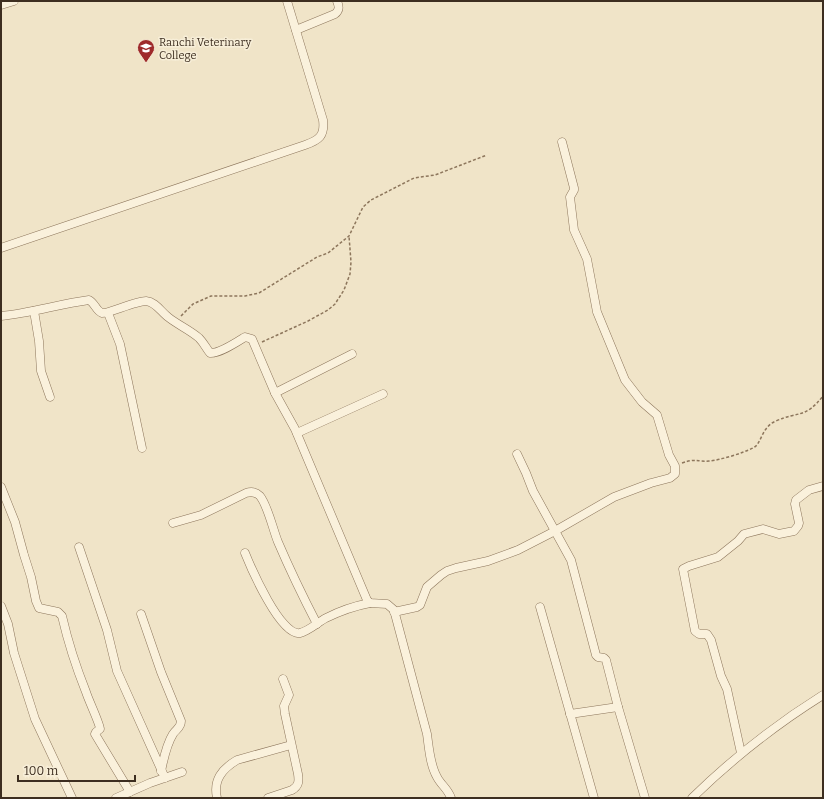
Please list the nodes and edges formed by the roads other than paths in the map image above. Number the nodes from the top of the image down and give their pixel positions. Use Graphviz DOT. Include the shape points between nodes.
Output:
graph roads {
  1 [pos="14,1"];
  2 [pos="287,1"];
  3 [pos="337,1"];
  4 [pos="1,5"];
  5 [pos="296,30"];
  6 [pos="562,142"];
  7 [pos="1,248"];
  8 [pos="34,311"];
  9 [pos="108,313"];
  10 [pos="1,316"];
  11 [pos="352,354"];
  12 [pos="275,393"];
  13 [pos="383,394"];
  14 [pos="50,397"];
  15 [pos="297,434"];
  16 [pos="142,448"];
  17 [pos="516,454"];
  18 [pos="823,486"];
  19 [pos="1,487"];
  20 [pos="173,522"];
  21 [pos="555,531"];
  22 [pos="79,547"];
  23 [pos="245,553"];
  24 [pos="370,603"];
  25 [pos="1,606"];
  26 [pos="540,607"];
  27 [pos="394,612"];
  28 [pos="141,614"];
  29 [pos="317,624"];
  30 [pos="283,680"];
  31 [pos="823,695"];
  32 [pos="618,707"];
  33 [pos="570,714"];
  34 [pos="292,745"];
  35 [pos="741,753"];
  36 [pos="182,772"];
  37 [pos="163,774"];
  38 [pos="127,794"];
  39 [pos="72,798"];
  40 [pos="116,798"];
  41 [pos="217,798"];
  42 [pos="268,798"];
  43 [pos="451,798"];
  44 [pos="594,798"];
  45 [pos="645,798"];
  46 [pos="692,798"];
  1 -- 4 [label="street"];
  2 -- 5 [label="street"];
  3 -- 5 [label="street" via="339,8 336,14"];
  5 -- 7 [label="street" via="323,120 324,132 316,140"];
  6 -- 21 [label="street" via="574,188 570,197 574,230 587,260 597,312 625,380 642,402 657,415 675,466 675,474 614,497"];
  8 -- 9 [label="street" via="89,300 100,312"];
  8 -- 10 [label="street"];
  8 -- 14 [label="street" via="39,341 39,364"];
  9 -- 12 [label="street" via="117,308 148,302 200,339 213,353 245,337 250,338"];
  9 -- 16 [label="street" via="120,344"];
  11 -- 12 [label="street"];
  12 -- 15 [label="street"];
  13 -- 15 [label="street"];
  15 -- 24 [label="street"];
  17 -- 21 [label="street"];
  18 -- 35 [label="street" via="809,490 796,500 799,523 794,531 779,534 762,530 744,534 718,557 683,569 694,628 696,633 707,634 711,640 720,676 727,689"];
  19 -- 38 [label="street" via="15,522 37,604 42,609 58,612 62,616 79,675 100,727 95,734"];
  20 -- 29 [label="street" via="201,515 246,492 256,493 264,503 278,542"];
  21 -- 27 [label="street" via="506,555 456,568 441,575 427,587 420,605"];
  21 -- 32 [label="street" via="571,560 596,655 606,660"];
  22 -- 37 [label="street" via="107,630 117,671"];
  23 -- 29 [label="street" via="257,582 291,631 303,632"];
  24 -- 27 [label="street" via="387,604"];
  24 -- 29 [label="street" via="345,610"];
  25 -- 39 [label="street" via="35,719"];
  26 -- 33 [label="street"];
  27 -- 43 [label="street" via="435,773"];
  28 -- 37 [label="street" via="181,722 166,749"];
  30 -- 34 [label="street" via="289,695 285,710"];
  31 -- 35 [label="street"];
  32 -- 33 [label="street"];
  32 -- 45 [label="street"];
  33 -- 44 [label="street"];
  34 -- 41 [label="street" via="230,764 217,779"];
  34 -- 42 [label="street" via="298,785 292,790"];
  35 -- 46 [label="street"];
  36 -- 37 [label="street"];
  37 -- 38 [label="street"];
  38 -- 40 [label="street"];
}
